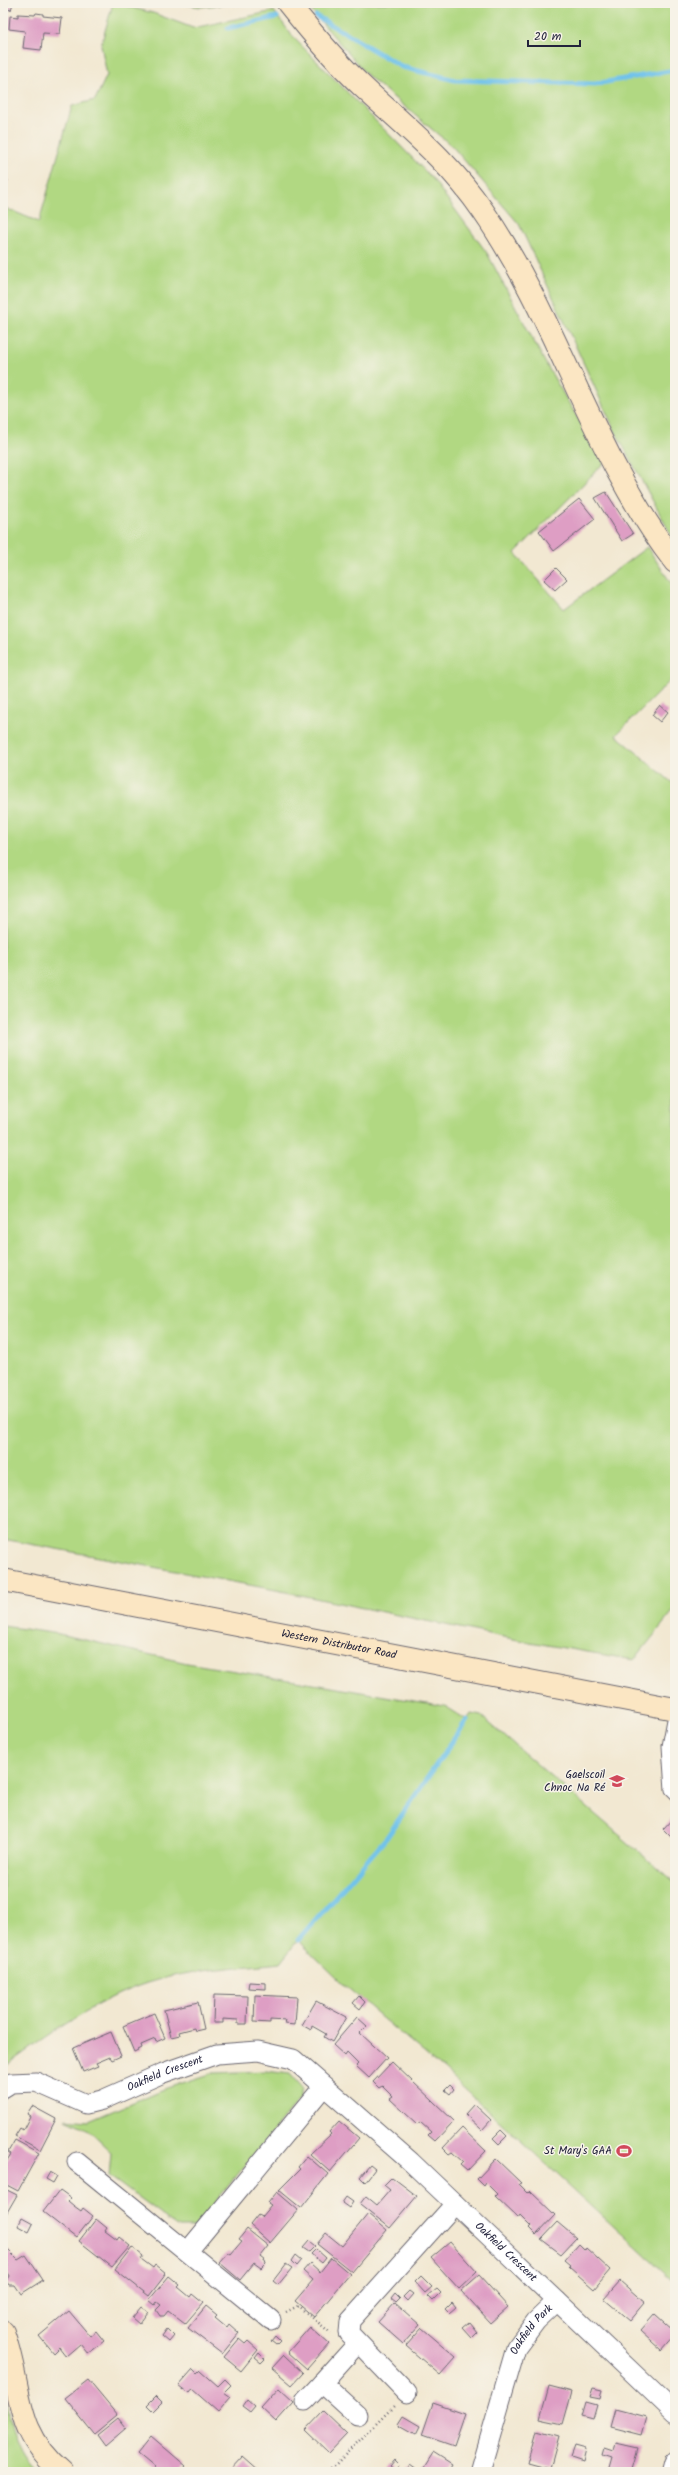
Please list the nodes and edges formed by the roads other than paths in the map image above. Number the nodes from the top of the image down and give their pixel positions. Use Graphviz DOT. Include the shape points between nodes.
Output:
graph roads {
  1 [pos="288,3"];
  2 [pos="675,562"];
  3 [pos="3,1580"];
  4 [pos="674,1709"];
  5 [pos="675,1795"];
  6 [pos="324,2086"];
  7 [pos="3,2088"];
  8 [pos="77,2162"];
  9 [pos="456,2204"];
  10 [pos="188,2251"];
  11 [pos="557,2301"];
  12 [pos="271,2320"];
  13 [pos="3,2332"];
  14 [pos="353,2339"];
  15 [pos="322,2383"];
  16 [pos="407,2393"];
  17 [pos="305,2401"];
  18 [pos="675,2413"];
  19 [pos="357,2415"];
  20 [pos="675,2461"];
  21 [pos="62,2472"];
  22 [pos="480,2472"];
  23 [pos="672,2472"];
  1 -- 2 [label="street" via="362,87 429,145 460,179 484,212 512,256 629,490"];
  3 -- 4 [label="street, Western Distributor Road"];
  4 -- 5 [label="lane" via="666,1746 670,1790"];
  6 -- 7 [label="street, Oakfield Crescent" via="293,2059 258,2051 217,2054 86,2104 36,2082 12,2083"];
  6 -- 9 [label="street, Oakfield Crescent"];
  6 -- 10 [label="street"];
  8 -- 10 [label="street"];
  9 -- 11 [label="street, Oakfield Crescent"];
  9 -- 14 [label="street" via="350,2321"];
  10 -- 12 [label="street"];
  11 -- 18 [label="street, Oakfield Park"];
  11 -- 22 [label="street, Oakfield Park" via="536,2321 516,2348"];
  13 -- 21 [label="street" via="11,2354 20,2407 28,2431 42,2452"];
  14 -- 15 [label="street"];
  14 -- 16 [label="street"];
  15 -- 17 [label="street"];
  15 -- 19 [label="street"];
  20 -- 23 [label="street"];
}
